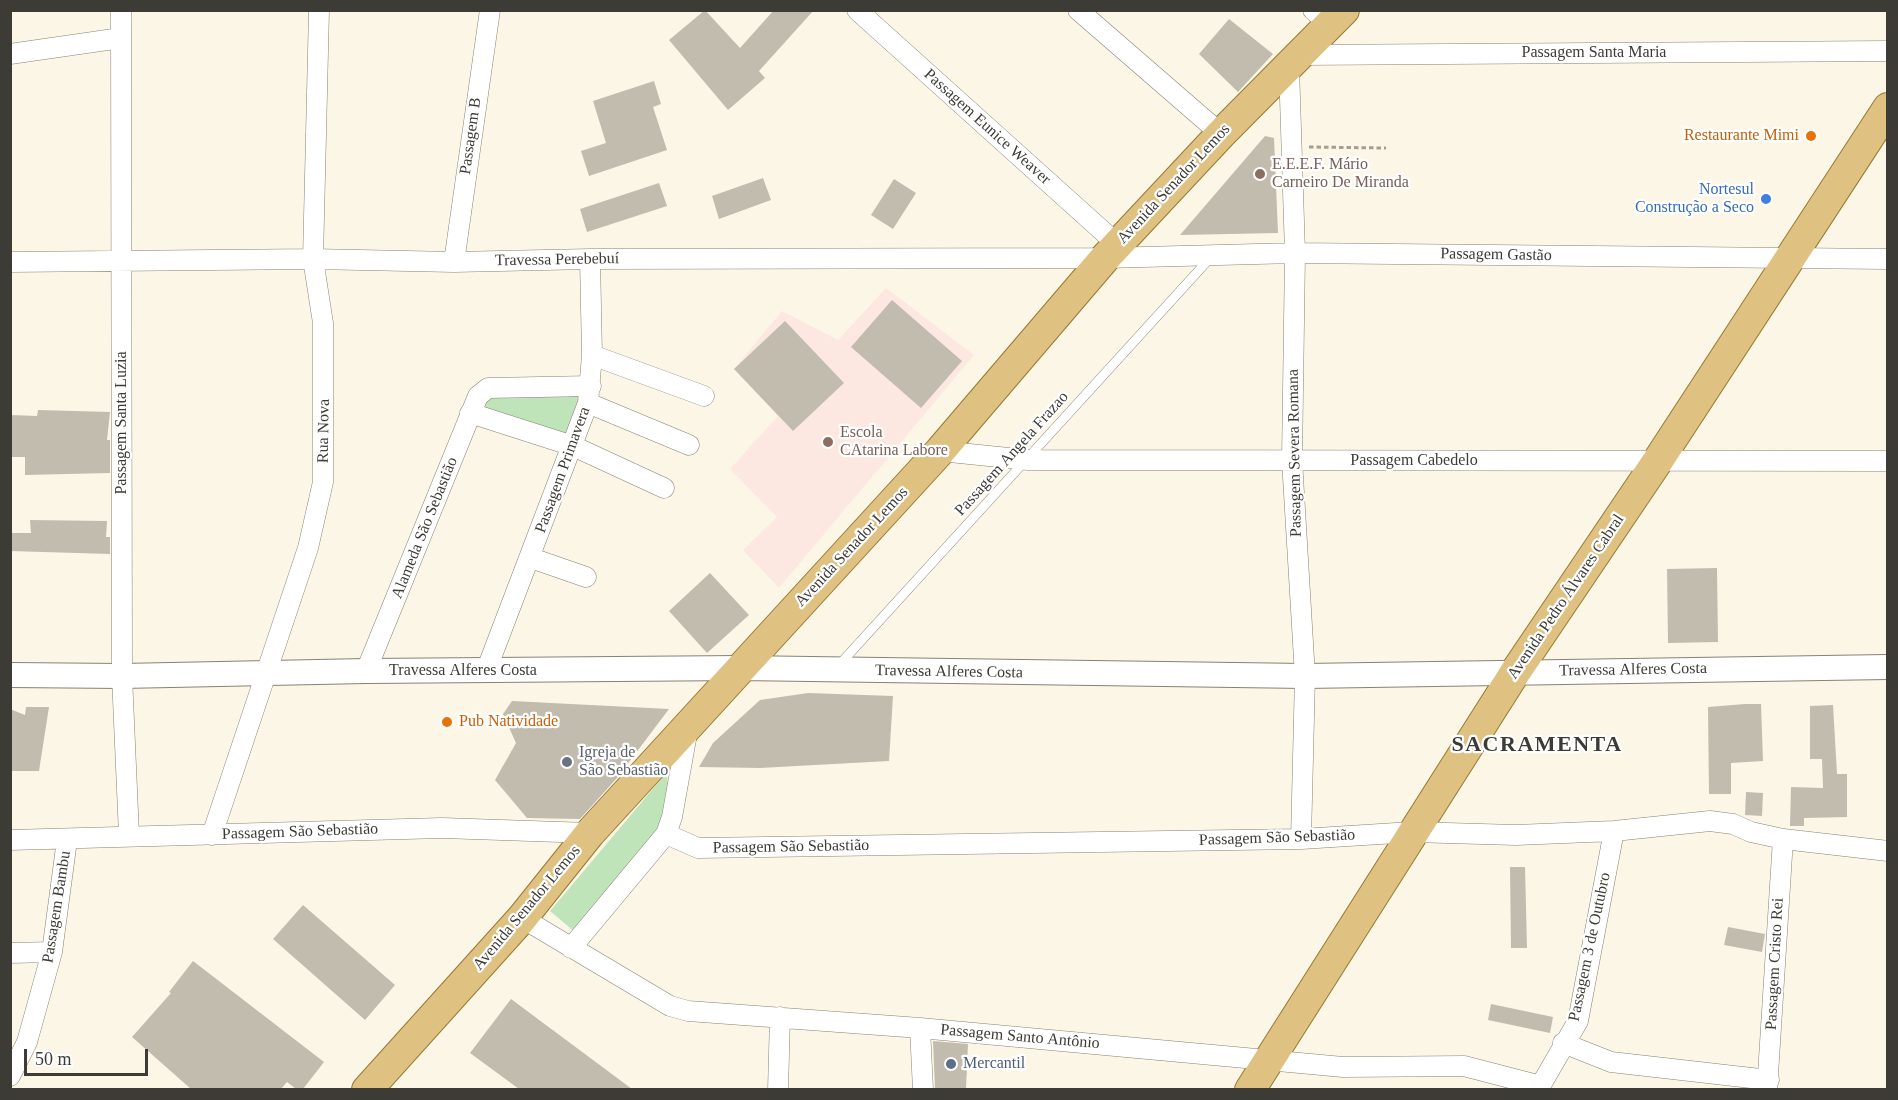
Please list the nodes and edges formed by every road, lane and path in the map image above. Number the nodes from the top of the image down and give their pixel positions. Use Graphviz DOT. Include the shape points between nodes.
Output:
graph roads {
  1 [pos="121,10"];
  2 [pos="319,10"];
  3 [pos="490,10"];
  4 [pos="857,10"];
  5 [pos="1078,10"];
  6 [pos="1329,16"];
  7 [pos="121,38"];
  8 [pos="1887,51"];
  9 [pos="10,54"];
  10 [pos="1295,61"];
  11 [pos="1887,108"];
  12 [pos="1221,134"];
  13 [pos="1292,147"];
  14 [pos="1386,148"];
  15 [pos="1111,251"];
  16 [pos="1295,253"];
  17 [pos="1212,256"];
  18 [pos="313,259"];
  19 [pos="590,259"];
  20 [pos="1788,259"];
  21 [pos="1887,259"];
  22 [pos="122,260"];
  23 [pos="10,262"];
  24 [pos="454,262"];
  25 [pos="592,355"];
  26 [pos="590,394"];
  27 [pos="704,396"];
  28 [pos="470,413"];
  29 [pos="689,445"];
  30 [pos="573,446"];
  31 [pos="940,450"];
  32 [pos="1028,460"];
  33 [pos="1292,460"];
  34 [pos="1887,461"];
  35 [pos="1657,462"];
  36 [pos="664,488"];
  37 [pos="531,558"];
  38 [pos="586,577"];
  39 [pos="1887,667"];
  40 [pos="740,668"];
  41 [pos="366,671"];
  42 [pos="486,671"];
  43 [pos="834,671"];
  44 [pos="1516,671"];
  45 [pos="268,674"];
  46 [pos="10,675"];
  47 [pos="122,676"];
  48 [pos="1305,676"];
  49 [pos="688,728"];
  50 [pos="1614,831"];
  51 [pos="1412,832"];
  52 [pos="590,833"];
  53 [pos="666,834"];
  54 [pos="212,835"];
  55 [pos="129,836"];
  56 [pos="1301,839"];
  57 [pos="1783,839"];
  58 [pos="10,840"];
  59 [pos="67,840"];
  60 [pos="1887,850"];
  61 [pos="522,918"];
  62 [pos="572,948"];
  63 [pos="52,952"];
  64 [pos="10,953"];
  65 [pos="780,1017"];
  66 [pos="920,1028"];
  67 [pos="1563,1043"];
  68 [pos="1270,1059"];
  69 [pos="10,1077"];
  70 [pos="1768,1085"];
  71 [pos="1540,1088"];
  72 [pos="367,1089"];
  73 [pos="778,1089"];
  74 [pos="923,1089"];
  75 [pos="1250,1089"];
  1 -- 7 [label="street, Passagem Santa Luzia"];
  2 -- 18 [label="street, Rua Nova"];
  3 -- 24 [label="street, Passagem B"];
  4 -- 15 [label="street, Passagem Eunice Weaver"];
  5 -- 12 [label="street"];
  6 -- 10 [label="main road, Avenida Senador Lemos"];
  7 -- 9 [label="street"];
  7 -- 22 [label="street, Passagem Santa Luzia"];
  8 -- 10 [label="street, Passagem Santa Maria"];
  10 -- 12 [label="main road, Avenida Senador Lemos"];
  10 -- 13 [label="street, Passagem Severa Romana"];
  11 -- 20 [label="main road, Avenida Pedro Álvares Cabral"];
  12 -- 15 [label="main road, Avenida Senador Lemos"];
  13 -- 14 [label="path"];
  13 -- 16 [label="street, Passagem Severa Romana"];
  15 -- 17 [label="street, Passagem Gastão"];
  15 -- 19 [label="street, Travessa Perebebuí"];
  15 -- 31 [label="main road, Avenida Senador Lemos"];
  16 -- 17 [label="street, Passagem Gastão"];
  16 -- 20 [label="street, Passagem Gastão"];
  16 -- 33 [label="street, Passagem Severa Romana"];
  17 -- 32 [label="lane, Passagem Angela Frazao"];
  18 -- 22 [label="street, Travessa Perebebuí"];
  18 -- 24 [label="street, Travessa Perebebuí"];
  18 -- 45 [label="street, Rua Nova" via="323,323 323,482 308,548"];
  19 -- 24 [label="street, Travessa Perebebuí"];
  19 -- 25 [label="street, Passagem Primavera"];
  20 -- 21 [label="street, Passagem Gastão"];
  20 -- 35 [label="main road, Avenida Pedro Álvares Cabral"];
  22 -- 23 [label="street, Travessa Perebebuí"];
  22 -- 47 [label="street, Passagem Santa Luzia"];
  25 -- 26 [label="street, Passagem Primavera"];
  25 -- 27 [label="street"];
  26 -- 28 [label="street, Alameda São Sebastião" via="488,388 478,396"];
  26 -- 29 [label="street"];
  26 -- 30 [label="street, Passagem Primavera"];
  28 -- 30 [label="street"];
  28 -- 41 [label="street, Alameda São Sebastião"];
  30 -- 36 [label="street"];
  30 -- 37 [label="street, Passagem Primavera"];
  31 -- 32 [label="street, Passagem Cabedelo"];
  31 -- 40 [label="main road, Avenida Senador Lemos"];
  32 -- 33 [label="street, Passagem Cabedelo"];
  32 -- 43 [label="lane, Passagem Angela Frazao"];
  33 -- 35 [label="street, Passagem Cabedelo"];
  33 -- 48 [label="street, Passagem Severa Romana"];
  34 -- 35 [label="street, Passagem Cabedelo"];
  35 -- 44 [label="main road, Avenida Pedro Álvares Cabral"];
  37 -- 38 [label="street"];
  37 -- 42 [label="street, Passagem Primavera"];
  39 -- 44 [label="street, Travessa Alferes Costa"];
  40 -- 42 [label="street, Travessa Alferes Costa"];
  40 -- 43 [label="street, Travessa Alferes Costa"];
  40 -- 49 [label="main road, Avenida Senador Lemos"];
  41 -- 42 [label="street, Travessa Alferes Costa"];
  41 -- 45 [label="street, Travessa Alferes Costa"];
  43 -- 48 [label="street, Travessa Alferes Costa"];
  44 -- 48 [label="street, Travessa Alferes Costa"];
  44 -- 51 [label="main road, Avenida Pedro Álvares Cabral"];
  45 -- 47 [label="street, Travessa Alferes Costa"];
  45 -- 54 [label="street, Rua Nova"];
  46 -- 47 [label="street, Travessa Alferes Costa"];
  47 -- 55 [label="street, Passagem Santa Luzia"];
  48 -- 56 [label="street, Passagem Severa Romana"];
  49 -- 52 [label="main road, Avenida Senador Lemos"];
  49 -- 53 [label="street"];
  50 -- 51 [label="street, Passagem São Sebastião" via="1516,835"];
  50 -- 57 [label="street, Passagem São Sebastião" via="1710,821"];
  50 -- 67 [label="street, Passagem 3 de Outubro" via="1578,1021"];
  51 -- 56 [label="street, Passagem São Sebastião"];
  51 -- 68 [label="main road, Avenida Pedro Álvares Cabral"];
  52 -- 54 [label="street, Passagem São Sebastião" via="442,828"];
  52 -- 61 [label="main road, Avenida Senador Lemos"];
  53 -- 56 [label="street, Passagem São Sebastião" via="698,848"];
  53 -- 62 [label="street"];
  54 -- 55 [label="street, Passagem São Sebastião"];
  55 -- 59 [label="street, Passagem São Sebastião"];
  57 -- 60 [label="street, Passagem São Sebastião"];
  57 -- 70 [label="street, Passagem Cristo Rei"];
  58 -- 59 [label="street, Passagem São Sebastião"];
  59 -- 63 [label="street, Passagem Bambu"];
  61 -- 62 [label="street, Passagem Santo Antônio"];
  61 -- 72 [label="main road, Avenida Senador Lemos"];
  62 -- 65 [label="street, Passagem Santo Antônio" via="670,1006 717,1014"];
  63 -- 64 [label="street"];
  63 -- 69 [label="street, Passagem Bambu" via="27,1042"];
  65 -- 66 [label="street, Passagem Santo Antônio"];
  65 -- 73 [label="street"];
  66 -- 68 [label="street, Passagem Santo Antônio"];
  66 -- 74 [label="street"];
  67 -- 70 [label="street" via="1611,1062"];
  67 -- 71 [label="street, Passagem 3 de Outubro"];
  68 -- 71 [label="street, Passagem Santo Antônio" via="1342,1067 1464,1066"];
  68 -- 75 [label="main road, Avenida Pedro Álvares Cabral"];
}
